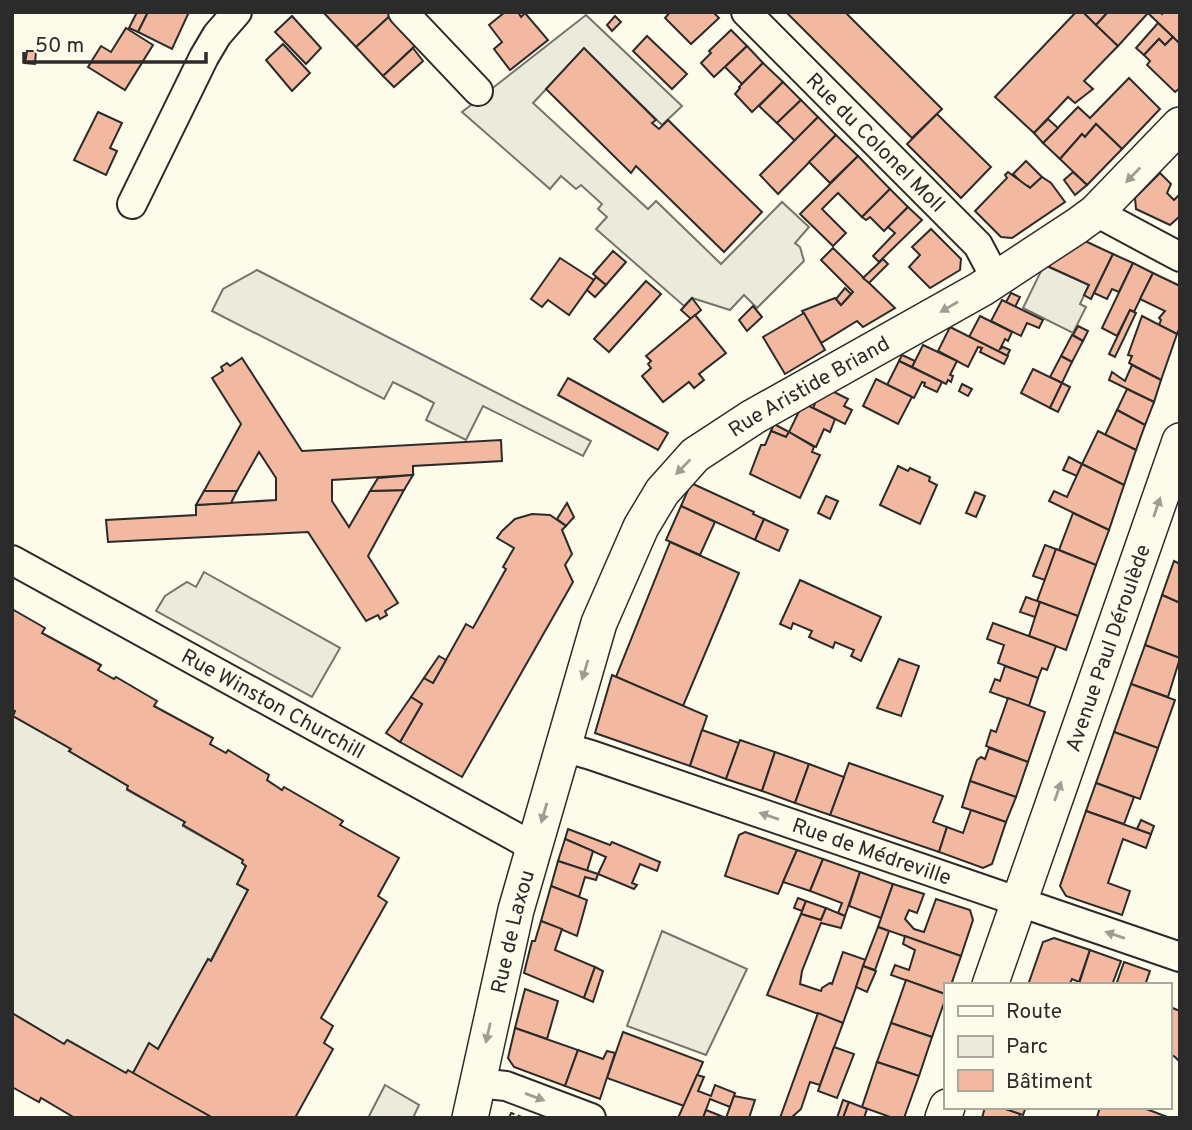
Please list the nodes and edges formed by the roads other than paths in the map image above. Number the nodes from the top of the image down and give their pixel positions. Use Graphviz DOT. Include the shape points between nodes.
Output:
graph roads {
  1 [pos="237,12"];
  2 [pos="403,12"];
  3 [pos="746,12"];
  4 [pos="478,91"];
  5 [pos="1180,125"];
  6 [pos="132,204"];
  7 [pos="1096,212"];
  8 [pos="1180,257"];
  9 [pos="996,279"];
  10 [pos="1180,441"];
  11 [pos="12,560"];
  12 [pos="563,747"];
  13 [pos="534,847"];
  14 [pos="1019,902"];
  15 [pos="1180,957"];
  16 [pos="991,983"];
  17 [pos="477,1083"];
  18 [pos="470,1118"];
  19 [pos="591,1118"];
  1 -- 6 [label="street" via="204,57"];
  2 -- 4 [label="street"];
  3 -- 9 [label="street, Rue du Colonel Moll" via="978,244"];
  5 -- 7 [label="main road, Rue Aristide Briand, one-way"];
  7 -- 8 [label="street"];
  7 -- 9 [label="main road, Rue Aristide Briand"];
  9 -- 12 [label="main road, Rue Aristide Briand, one-way" via="753,417 686,464 662,492 635,539 599,623"];
  14 -- 10 [label="main road, Avenue Paul Déroulède, one-way"];
  11 -- 13 [label="street, Rue Winston Churchill"];
  12 -- 13 [label="main road, Rue de Laxou, one-way"];
  14 -- 12 [label="street, Rue de Médreville, one-way"];
  13 -- 17 [label="main road, Rue de Laxou, one-way"];
  15 -- 14 [label="street, Rue de Médreville, one-way"];
  14 -- 16 [label="main road, Avenue Paul Déroulède"];
  17 -- 18 [label="main road, Rue de Laxou"];
  17 -- 19 [label="street, one-way" via="506,1086"];
}
